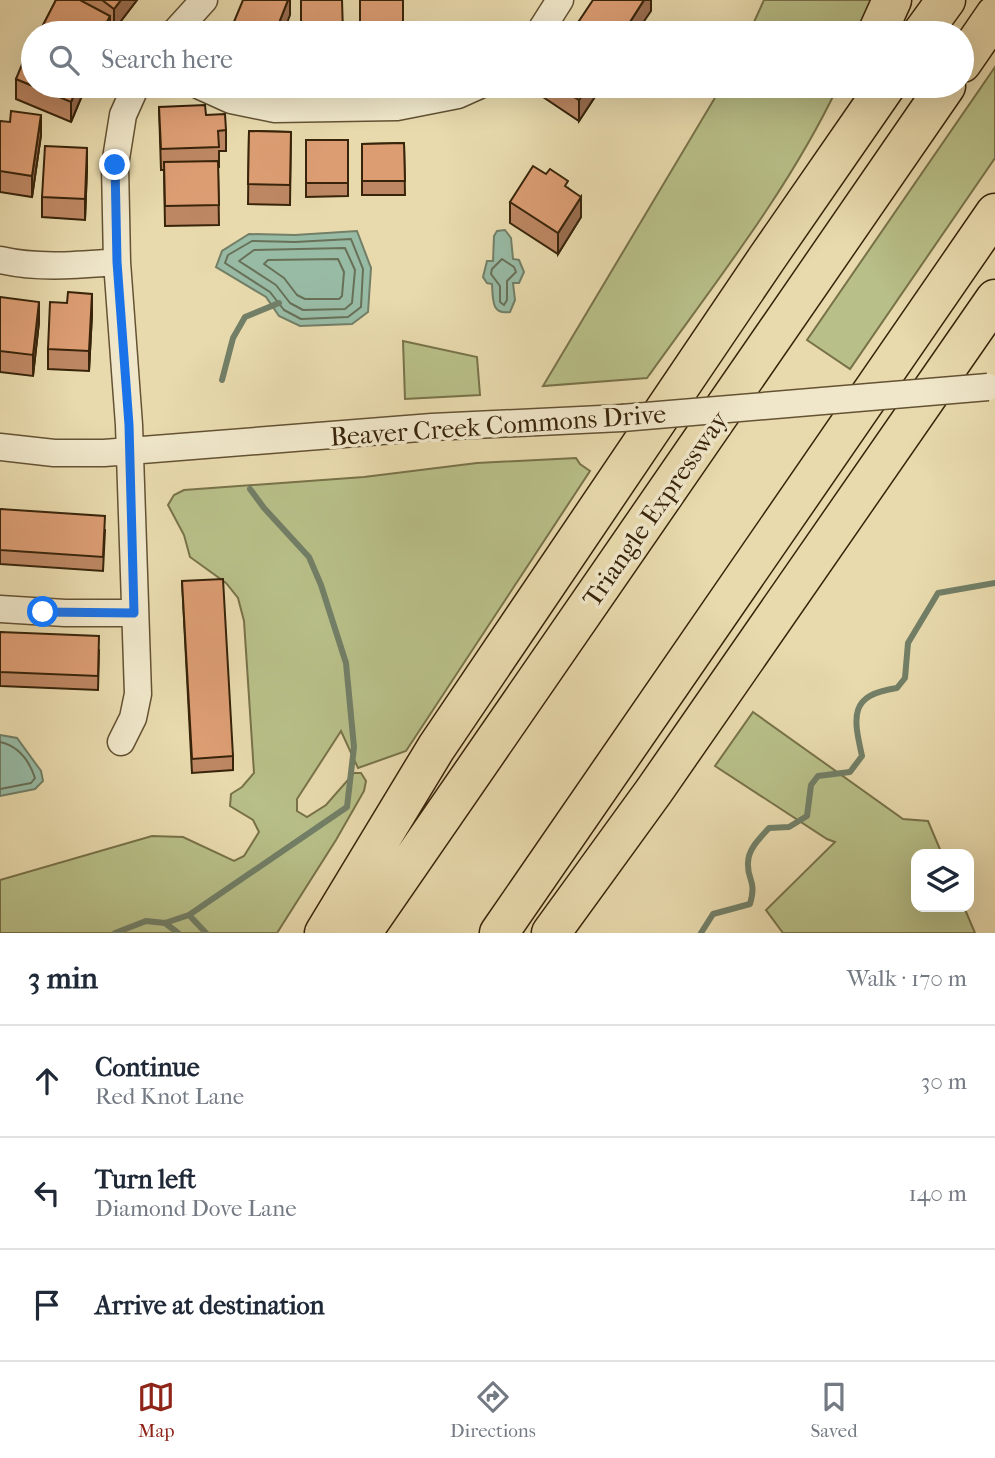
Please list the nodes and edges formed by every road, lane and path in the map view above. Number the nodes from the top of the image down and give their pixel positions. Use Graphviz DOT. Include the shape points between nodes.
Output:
graph roads {
  1 [pos="204,0"];
  2 [pos="560,0"];
  3 [pos="892,0"];
  4 [pos="946,0"];
  5 [pos="995,15"];
  6 [pos="185,21"];
  7 [pos="546,21"];
  8 [pos="882,21"];
  9 [pos="931,21"];
  10 [pos="974,46"];
  11 [pos="131,98"];
  12 [pos="227,98"];
  13 [pos="443,98"];
  14 [pos="847,98"];
  15 [pos="878,98"];
  16 [pos="938,98"];
  17 [pos="995,213"];
  18 [pos="766,258"];
  19 [pos="0,260"];
  20 [pos="117,262"];
  21 [pos="992,306"];
  22 [pos="991,387"];
  23 [pos="0,447"];
  24 [pos="129,452"];
  25 [pos="0,609"];
  26 [pos="134,613"];
  27 [pos="121,742"];
  28 [pos="324,933"];
  29 [pos="362,933"];
  30 [pos="499,933"];
  31 [pos="551,933"];
  1 -- 6 [label="street"];
  2 -- 7 [label="street"];
  3 -- 8 [label="highway"];
  4 -- 9 [label="highway"];
  5 -- 10 [label="highway"];
  11 -- 20 [label="street" via="123,115 115,165"];
  12 -- 13 [label="street" via="275,109 397,107"];
  14 -- 18 [label="highway"];
  15 -- 18 [label="highway"];
  16 -- 29 [label="highway, Triangle Expressway"];
  17 -- 30 [label="highway"];
  18 -- 28 [label="highway" via="436,748"];
  19 -- 20 [label="street" via="57,267"];
  20 -- 24 [label="street"];
  21 -- 31 [label="highway"];
  22 -- 24 [label="street, Beaver Creek Commons Drive, bridge"];
  23 -- 24 [label="street, Beaver Creek Commons Drive"];
  24 -- 26 [label="street"];
  25 -- 26 [label="street"];
  26 -- 27 [label="street" via="138,694"];
}
